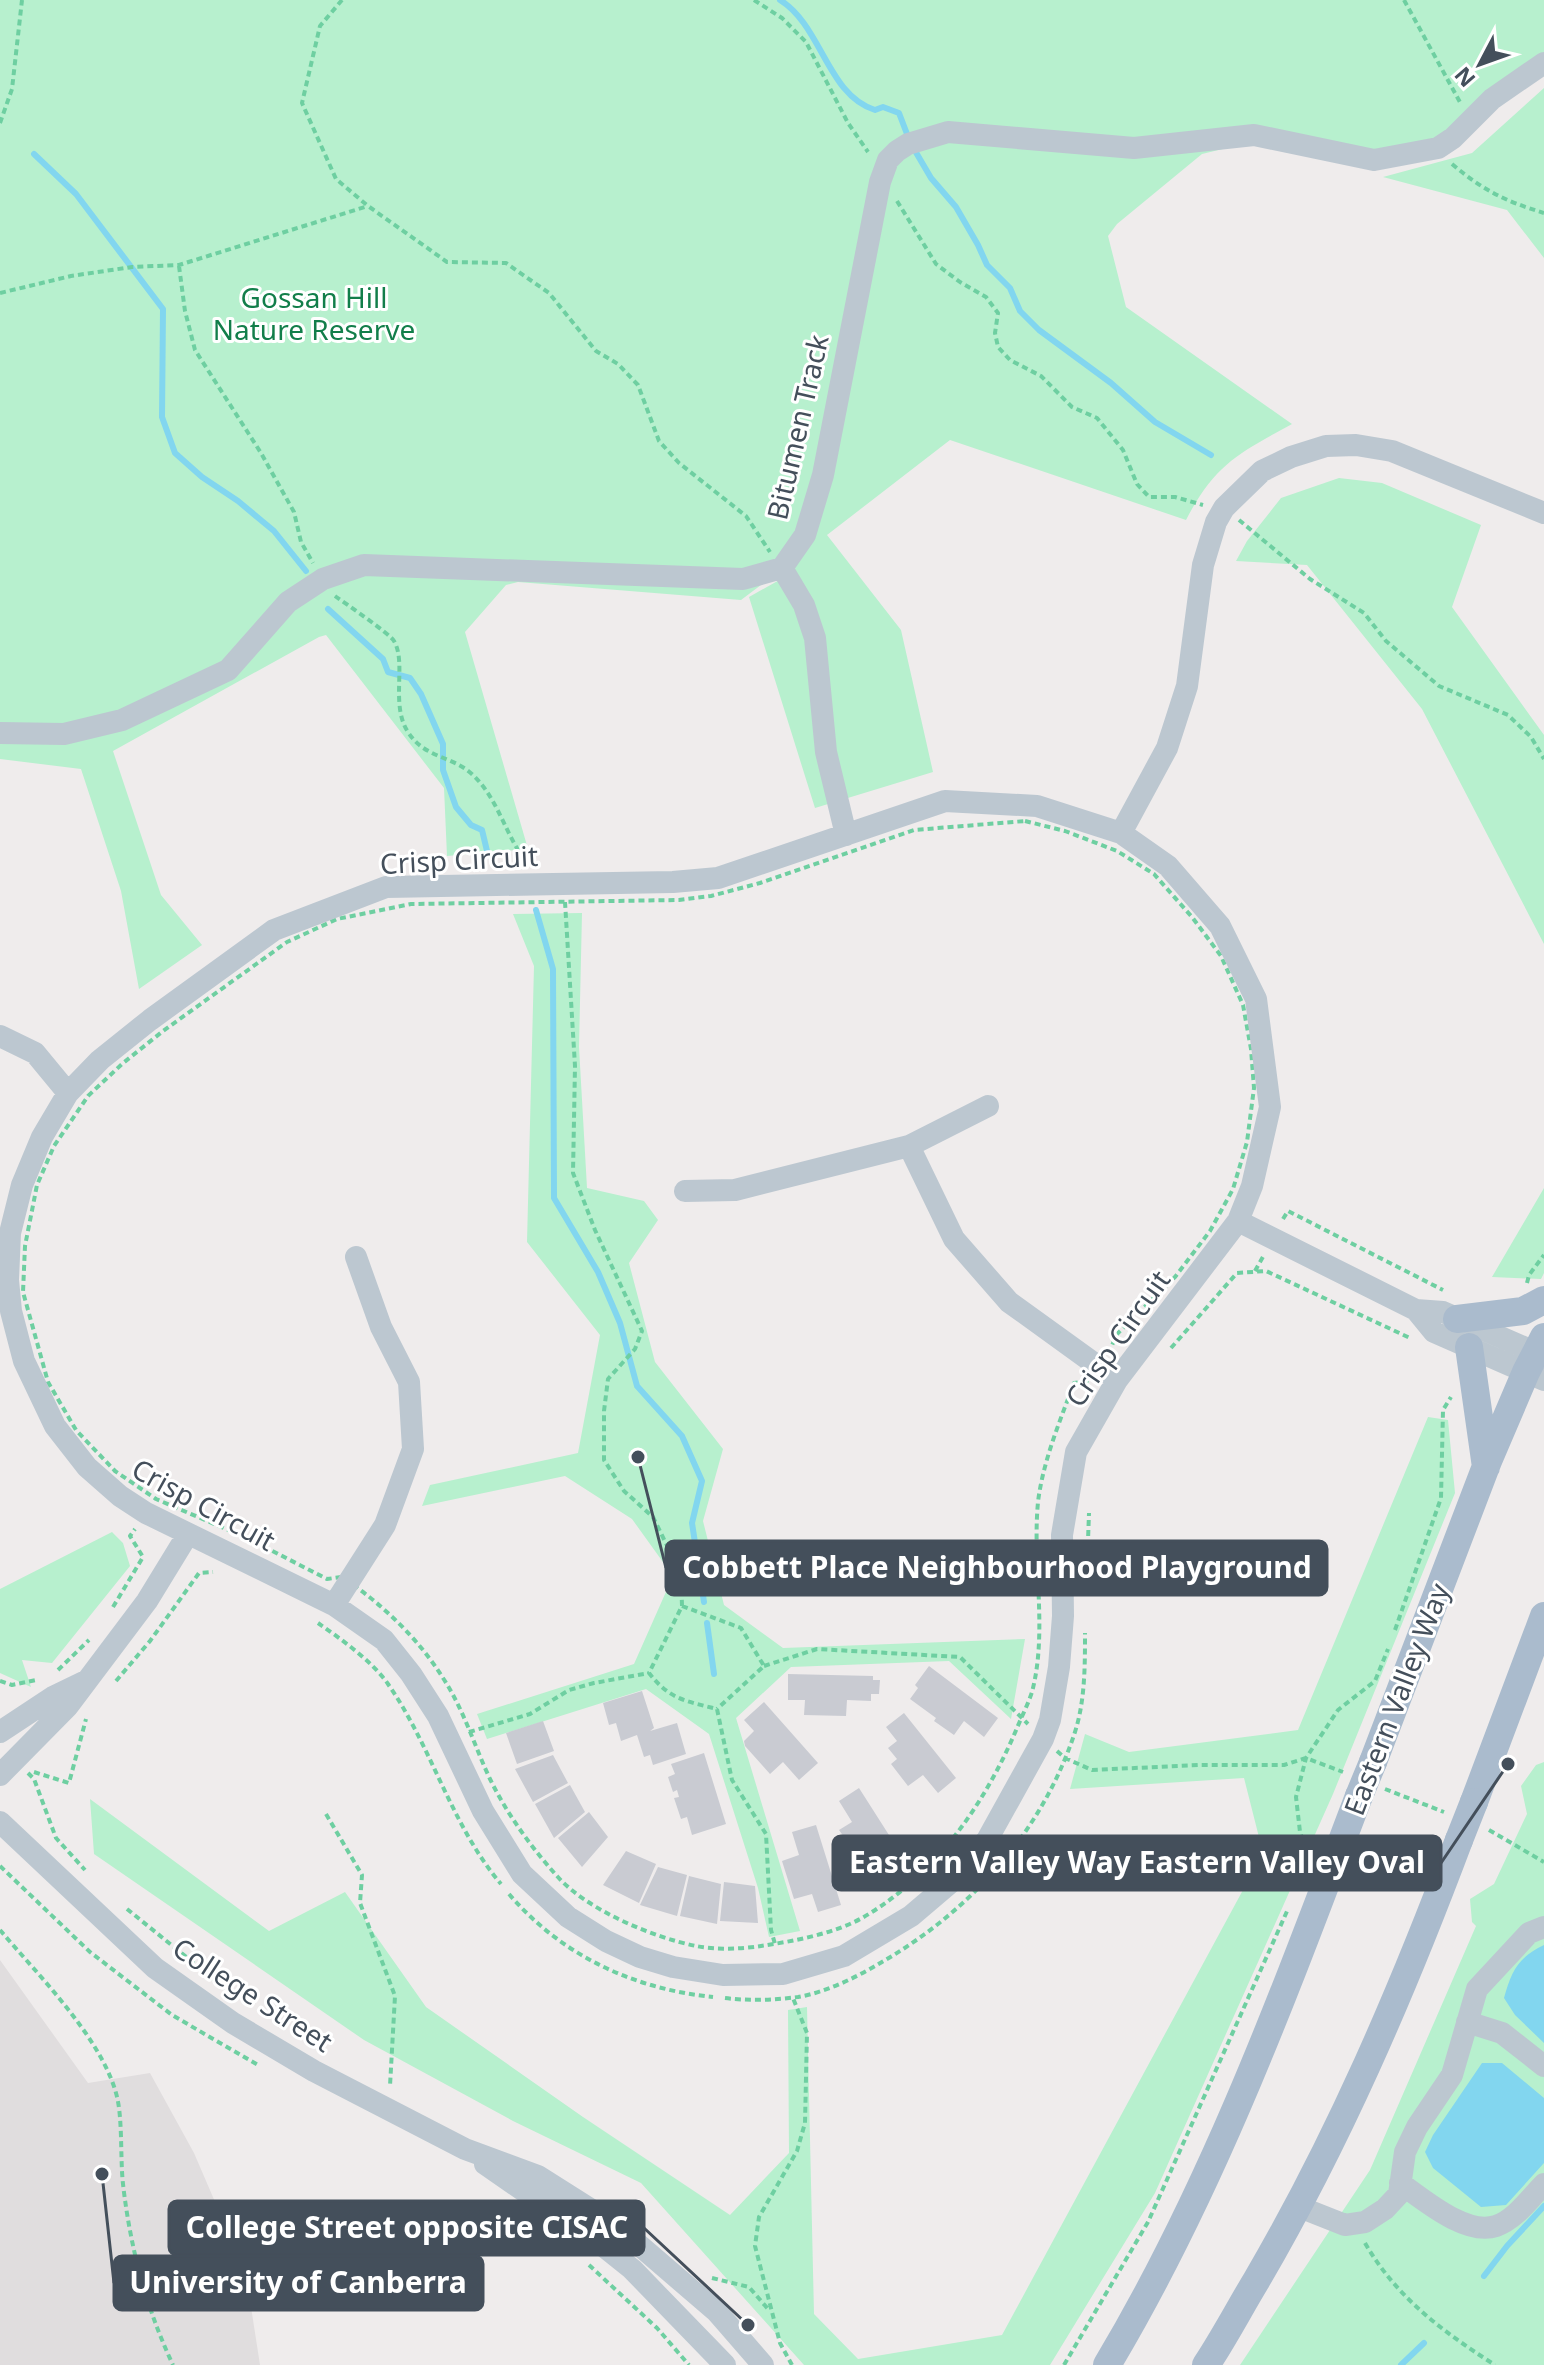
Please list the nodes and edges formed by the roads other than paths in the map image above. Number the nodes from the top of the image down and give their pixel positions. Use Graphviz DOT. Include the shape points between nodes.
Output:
graph roads {
  1 [pos="1544,63"];
  2 [pos="1544,513"];
  3 [pos="782,568"];
  4 [pos="0,733"];
  5 [pos="1121,833"];
  6 [pos="846,835"];
  7 [pos="0,1036"];
  8 [pos="68,1093"];
  9 [pos="988,1106"];
  10 [pos="909,1146"];
  11 [pos="685,1191"];
  12 [pos="1238,1221"];
  13 [pos="356,1257"];
  14 [pos="1534,1295"];
  15 [pos="1416,1310"];
  16 [pos="5,1312"];
  17 [pos="1457,1319"];
  18 [pos="1469,1347"];
  19 [pos="1539,1359"];
  20 [pos="1117,1380"];
  21 [pos="1486,1468"];
  22 [pos="188,1534"];
  23 [pos="334,1605"];
  24 [pos="1544,1616"];
  25 [pos="85,1682"];
  26 [pos="0,1732"];
  27 [pos="0,1775"];
  28 [pos="0,1822"];
  29 [pos="1544,1927"];
  30 [pos="1467,2022"];
  31 [pos="1544,2066"];
  32 [pos="465,2149"];
  33 [pos="1400,2183"];
  34 [pos="1544,2184"];
  35 [pos="1297,2206"];
  36 [pos="725,2365"];
  37 [pos="763,2365"];
  38 [pos="1107,2365"];
  39 [pos="1206,2365"];
  1 -- 3 [label="street, Bitumen Track" via="1492,99 1438,148 1374,160 1254,135 1134,148 948,132 908,144 888,160 880,182 823,475 805,535"];
  2 -- 5 [label="street" via="1392,451 1356,445 1326,446 1262,471 1216,522 1203,565 1187,686 1167,748"];
  3 -- 4 [label="street" via="743,579 364,565 320,580 288,602 228,670 122,720 64,734"];
  3 -- 6 [label="street" via="804,605 815,638 826,752"];
  5 -- 6 [label="street, Crisp Circuit" via="1037,806 945,801"];
  5 -- 12 [label="street, Crisp Circuit" via="1168,866 1220,926 1256,999 1270,1107 1252,1186"];
  6 -- 8 [label="street, Crisp Circuit" via="718,878 386,887 274,930 120,1044"];
  7 -- 8 [label="street" via="35,1053"];
  8 -- 16 [label="street, Crisp Circuit" via="22,1185 10,1233"];
  9 -- 10 [label="street"];
  10 -- 11 [label="street" via="735,1190"];
  10 -- 20 [label="street" via="954,1239 1009,1302"];
  12 -- 15 [label="street"];
  12 -- 20 [label="street, Crisp Circuit"];
  13 -- 23 [label="street" via="381,1327 409,1382 413,1449 385,1525"];
  14 -- 17 [label="main road" via="1523,1311"];
  15 -- 17 [label="street"];
  15 -- 18 [label="street" via="1434,1332"];
  16 -- 22 [label="street, Crisp Circuit" via="55,1426 87,1467 120,1496 151,1506"];
  17 -- 19 [label="street"];
  18 -- 19 [label="street"];
  18 -- 21 [label="main road"];
  19 -- 21 [label="main road, Eastern Valley Way"];
  20 -- 23 [label="street, Crisp Circuit" via="1076,1452 1062,1535 1063,1616 1050,1720 987,1840 951,1882 911,1916 844,1956 783,1974 723,1975 673,1967 606,1941 568,1917 522,1874 418,1684 384,1640"];
  21 -- 38 [label="main road, Eastern Valley Way" via="1246,2089 1185,2226"];
  22 -- 23 [label="street, Crisp Circuit"];
  22 -- 25 [label="street" via="147,1601"];
  24 -- 35 [label="main road" via="1388,2019"];
  25 -- 26 [label="street"];
  25 -- 27 [label="street"];
  28 -- 32 [label="street, College Street" via="155,1968 233,2023"];
  29 -- 30 [label="street" via="1529,1933 1477,1989"];
  30 -- 31 [label="street" via="1502,2033"];
  30 -- 33 [label="street" via="1452,2075 1405,2152"];
  32 -- 36 [label="street, College Street" via="632,2269"];
  32 -- 37 [label="street, College Street" via="538,2176 617,2226 717,2312"];
  33 -- 34 [label="street" via="1475,2228 1507,2219"];
  33 -- 35 [label="street" via="1399,2194 1365,2222 1345,2225"];
  35 -- 39 [label="main road"];
}
